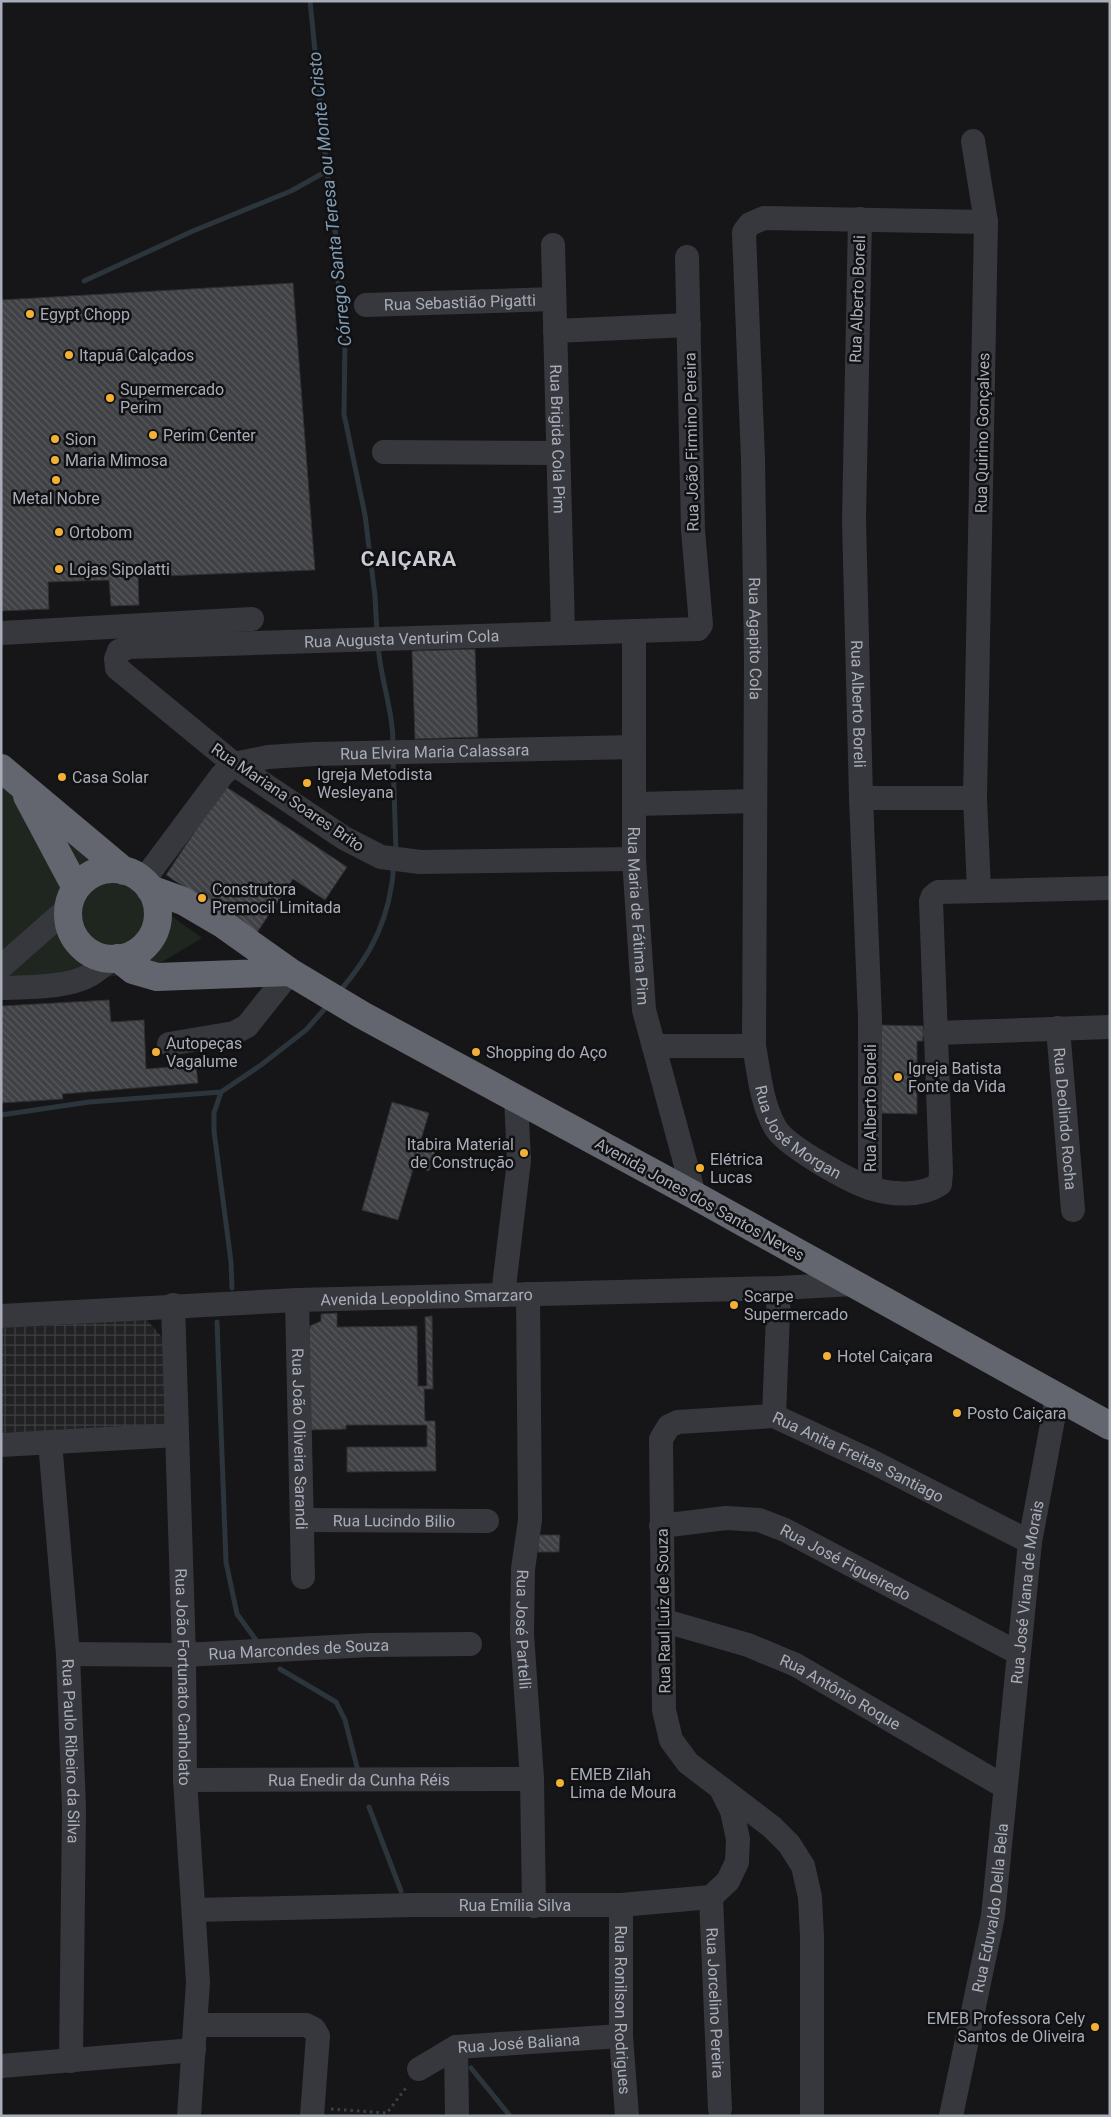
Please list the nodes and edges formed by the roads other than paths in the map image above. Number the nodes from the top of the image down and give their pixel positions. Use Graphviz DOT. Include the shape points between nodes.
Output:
graph roads {
  1 [pos="973,141"];
  2 [pos="860,219"];
  3 [pos="986,222"];
  4 [pos="553,245"];
  5 [pos="687,257"];
  6 [pos="554,299"];
  7 [pos="366,305"];
  8 [pos="689,325"];
  9 [pos="555,332"];
  10 [pos="384,452"];
  11 [pos="557,453"];
  12 [pos="252,619"];
  13 [pos="701,626"];
  14 [pos="563,632"];
  15 [pos="634,632"];
  16 [pos="1,633"];
  17 [pos="116,668"];
  18 [pos="634,747"];
  19 [pos="234,764"];
  20 [pos="11,776"];
  21 [pos="861,798"];
  22 [pos="975,798"];
  23 [pos="755,801"];
  24 [pos="636,804"];
  25 [pos="634,859"];
  26 [pos="139,880"];
  27 [pos="1110,888"];
  28 [pos="979,891"];
  29 [pos="72,898"];
  30 [pos="115,958"];
  31 [pos="1,967"];
  32 [pos="290,972"];
  33 [pos="1,988"];
  34 [pos="1110,1027"];
  35 [pos="1058,1028"];
  36 [pos="935,1033"];
  37 [pos="169,1044"];
  38 [pos="654,1046"];
  39 [pos="754,1046"];
  40 [pos="516,1098"];
  41 [pos="870,1188"];
  42 [pos="694,1195"];
  43 [pos="1073,1210"];
  44 [pos="854,1284"];
  45 [pos="780,1288"];
  46 [pos="528,1294"];
  47 [pos="503,1295"];
  48 [pos="297,1300"];
  49 [pos="173,1305"];
  50 [pos="1,1316"];
  51 [pos="1057,1398"];
  52 [pos="774,1416"];
  53 [pos="678,1422"];
  54 [pos="1110,1426"];
  55 [pos="177,1435"];
  56 [pos="50,1442"];
  57 [pos="1,1445"];
  58 [pos="302,1520"];
  59 [pos="487,1520"];
  60 [pos="662,1526"];
  61 [pos="1030,1542"];
  62 [pos="303,1577"];
  63 [pos="665,1621"];
  64 [pos="470,1644"];
  65 [pos="1018,1653"];
  66 [pos="68,1654"];
  67 [pos="184,1655"];
  68 [pos="532,1779"];
  69 [pos="185,1780"];
  70 [pos="719,1785"];
  71 [pos="1005,1787"];
  72 [pos="711,1897"];
  73 [pos="621,1905"];
  74 [pos="534,1906"];
  75 [pos="194,1910"];
  76 [pos="196,2025"];
  77 [pos="621,2036"];
  78 [pos="456,2047"];
  79 [pos="194,2050"];
  80 [pos="71,2061"];
  81 [pos="1,2066"];
  82 [pos="419,2069"];
  83 [pos="720,2109"];
  84 [pos="313,2112"];
  85 [pos="189,2116"];
  86 [pos="458,2116"];
  87 [pos="627,2116"];
  88 [pos="812,2116"];
  89 [pos="950,2116"];
  1 -- 3 [label="street, Rua Quirino Gonçalves"];
  2 -- 3 [label="street"];
  2 -- 21 [label="street, Rua Alberto Boreli" via="854,520"];
  2 -- 23 [label="street, Rua Agapito Cola" via="764,218 750,224 744,232 753,459"];
  3 -- 22 [label="street, Rua Quirino Gonçalves"];
  4 -- 6 [label="street, Rua Brigida Cola Pim"];
  5 -- 8 [label="street, Rua João Firmino Pereira"];
  6 -- 7 [label="street, Rua Sebastião Pigatti"];
  6 -- 9 [label="street, Rua Brigida Cola Pim"];
  8 -- 9 [label="street"];
  8 -- 13 [label="street, Rua João Firmino Pereira" via="693,530"];
  9 -- 11 [label="street, Rua Brigida Cola Pim"];
  10 -- 11 [label="street"];
  11 -- 14 [label="street, Rua Brigida Cola Pim"];
  12 -- 16 [label="street"];
  13 -- 15 [label="street, Rua Augusta Venturim Cola" via="691,631"];
  14 -- 15 [label="street, Rua Augusta Venturim Cola"];
  14 -- 17 [label="street, Rua Augusta Venturim Cola" via="129,647 120,651"];
  15 -- 18 [label="street, Rua Maria de Fátima Pim"];
  17 -- 19 [label="street, Rua Mariana Soares Brito"];
  18 -- 19 [label="street, Rua Elvira Maria Calassara" via="268,757"];
  18 -- 24 [label="street, Rua Maria de Fátima Pim"];
  19 -- 25 [label="street, Rua Mariana Soares Brito" via="344,838 363,849 397,860"];
  19 -- 26 [label="street"];
  20 -- 26 [label="highway, Avenida Jones dos Santos Neves"];
  20 -- 29 [label="highway, Avenida Jones dos Santos Neves"];
  21 -- 22 [label="street"];
  21 -- 41 [label="street, Rua Alberto Boreli" via="870,1018"];
  22 -- 28 [label="street, Rua Quirino Gonçalves"];
  23 -- 24 [label="street"];
  23 -- 39 [label="street, Rua Agapito Cola"];
  24 -- 25 [label="street, Rua Maria de Fátima Pim"];
  25 -- 38 [label="street, Rua Maria de Fátima Pim" via="644,1010"];
  26 -- 29 [label="highway, Avenida Jones dos Santos Neves" via="103,870 92,874"];
  26 -- 30 [label="highway" via="158,909 155,930 134,954"];
  26 -- 32 [label="highway, Avenida Jones dos Santos Neves" via="224,925"];
  27 -- 28 [label="street"];
  28 -- 36 [label="street, Rua José Morgan" via="938,892 931,901"];
  29 -- 30 [label="highway, Avenida Jones dos Santos Neves" via="71,929 83,947 102,957"];
  29 -- 31 [label="street"];
  30 -- 32 [label="highway, Avenida Jones dos Santos Neves" via="133,970 157,977"];
  30 -- 33 [label="street" via="88,976 38,987"];
  32 -- 37 [label="street" via="246,1026 234,1033"];
  32 -- 40 [label="highway, Avenida Jones dos Santos Neves"];
  34 -- 35 [label="street"];
  35 -- 36 [label="street"];
  35 -- 43 [label="street, Rua Deolindo Rocha"];
  36 -- 41 [label="street, Rua José Morgan" via="940,1184 929,1192 908,1194"];
  38 -- 39 [label="street"];
  38 -- 42 [label="street, Rua Maria de Fátima Pim"];
  39 -- 41 [label="street, Rua José Morgan" via="763,1097 775,1128 790,1144"];
  40 -- 42 [label="highway, Avenida Jones dos Santos Neves"];
  40 -- 47 [label="street" via="519,1161"];
  42 -- 44 [label="highway, Avenida Jones dos Santos Neves"];
  44 -- 45 [label="street, Avenida Leopoldino Smarzaro"];
  44 -- 51 [label="highway, Avenida Jones dos Santos Neves"];
  45 -- 46 [label="street, Avenida Leopoldino Smarzaro"];
  45 -- 52 [label="street"];
  46 -- 47 [label="street, Avenida Leopoldino Smarzaro"];
  46 -- 68 [label="street, Rua José Partelli" via="530,1520 523,1570 522,1634"];
  47 -- 48 [label="street, Avenida Leopoldino Smarzaro"];
  48 -- 49 [label="street, Avenida Leopoldino Smarzaro"];
  48 -- 58 [label="street, Rua João Oliveira Sarandi"];
  49 -- 50 [label="street, Avenida Leopoldino Smarzaro"];
  49 -- 55 [label="street, Rua João Fortunato Canholato"];
  51 -- 54 [label="highway, Avenida Jones dos Santos Neves"];
  51 -- 61 [label="street, Rua José Viana de Morais"];
  52 -- 53 [label="street, Rua Anita Freitas Santiago"];
  52 -- 61 [label="street, Rua Anita Freitas Santiago"];
  53 -- 60 [label="street, Rua Raul Luiz de Souza" via="670,1426 661,1439"];
  55 -- 56 [label="street"];
  55 -- 67 [label="street, Rua João Fortunato Canholato"];
  56 -- 57 [label="street"];
  56 -- 66 [label="street, Rua Paulo Ribeiro da Silva"];
  58 -- 59 [label="street, Rua Lucindo Bilio"];
  58 -- 62 [label="street, Rua João Oliveira Sarandi"];
  60 -- 63 [label="street, Rua Raul Luiz de Souza"];
  60 -- 65 [label="street, Rua José Figueiredo" via="726,1518 759,1520 784,1530"];
  61 -- 65 [label="street, Rua José Viana de Morais"];
  63 -- 70 [label="street, Rua Raul Luiz de Souza" via="664,1710 671,1740 688,1763"];
  63 -- 71 [label="street, Rua Antônio Roque" via="748,1645 796,1665"];
  64 -- 67 [label="street, Rua Marcondes de Souza"];
  65 -- 71 [label="street, Rua José Viana de Morais"];
  66 -- 67 [label="street, Rua Marcondes de Souza"];
  66 -- 80 [label="street, Rua Paulo Ribeiro da Silva" via="74,1809"];
  67 -- 69 [label="street, Rua João Fortunato Canholato"];
  68 -- 69 [label="street, Rua Enedir da Cunha Réis"];
  68 -- 74 [label="street, Rua José Partelli"];
  69 -- 75 [label="street, Rua João Fortunato Canholato"];
  70 -- 72 [label="street" via="732,1811 738,1839 737,1862 728,1880"];
  70 -- 88 [label="street, Rua Raul Luiz de Souza" via="772,1827 789,1844 803,1866 810,1897 812,1936"];
  71 -- 89 [label="street, Rua Eduvaldo Della Bela" via="993,1916"];
  72 -- 73 [label="street, Rua Emília Silva"];
  72 -- 83 [label="street, Rua Jorcelino Pereira"];
  73 -- 74 [label="street, Rua Emília Silva"];
  73 -- 77 [label="street, Rua Ronilson Rodrigues"];
  74 -- 75 [label="street, Rua Emília Silva"];
  75 -- 76 [label="street, Rua João Fortunato Canholato" via="198,1982"];
  76 -- 79 [label="street, Rua João Fortunato Canholato"];
  76 -- 84 [label="street" via="306,2025 314,2029 318,2036"];
  77 -- 78 [label="street, Rua José Baliana"];
  77 -- 87 [label="street, Rua Ronilson Rodrigues"];
  78 -- 82 [label="street"];
  78 -- 86 [label="street, Rua José Baliana"];
  79 -- 80 [label="street"];
  79 -- 85 [label="street, Rua João Fortunato Canholato"];
  80 -- 81 [label="street"];
}
